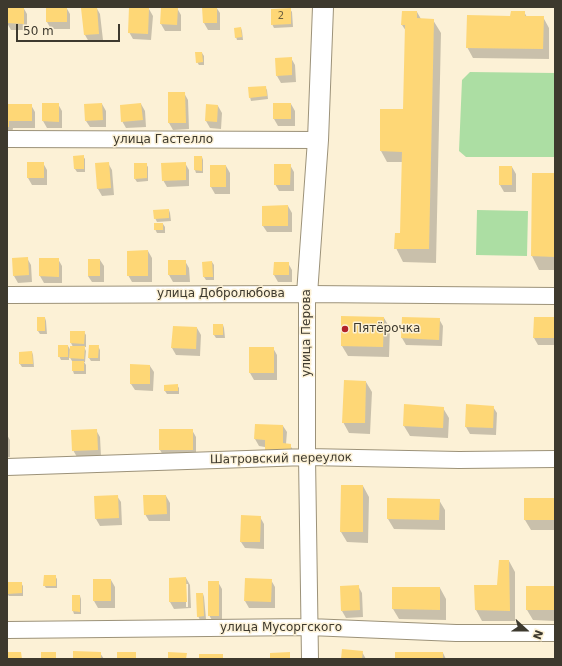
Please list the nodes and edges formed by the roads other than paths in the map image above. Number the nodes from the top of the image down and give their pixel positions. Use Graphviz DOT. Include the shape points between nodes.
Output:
graph roads {
  1 [pos="323,7"];
  2 [pos="7,139"];
  3 [pos="318,140"];
  4 [pos="306,294"];
  5 [pos="7,295"];
  6 [pos="555,296"];
  7 [pos="307,457"];
  8 [pos="555,459"];
  9 [pos="7,467"];
  10 [pos="309,627"];
  11 [pos="7,630"];
  12 [pos="555,633"];
  13 [pos="310,659"];
  1 -- 3 [label="street, улица Перова"];
  2 -- 3 [label="street, улица Гастелло"];
  3 -- 4 [label="street, улица Перова"];
  4 -- 5 [label="street, улица Добролюбова"];
  4 -- 6 [label="street, улица Добролюбова"];
  4 -- 7 [label="street, улица Перова"];
  7 -- 8 [label="street, Шатровский переулок"];
  7 -- 9 [label="street, Шатровский переулок"];
  7 -- 10 [label="street, улица Перова"];
  10 -- 11 [label="street, улица Мусоргского"];
  10 -- 12 [label="street, улица Мусоргского" via="456,633"];
  10 -- 13 [label="street, улица Перова"];
}
